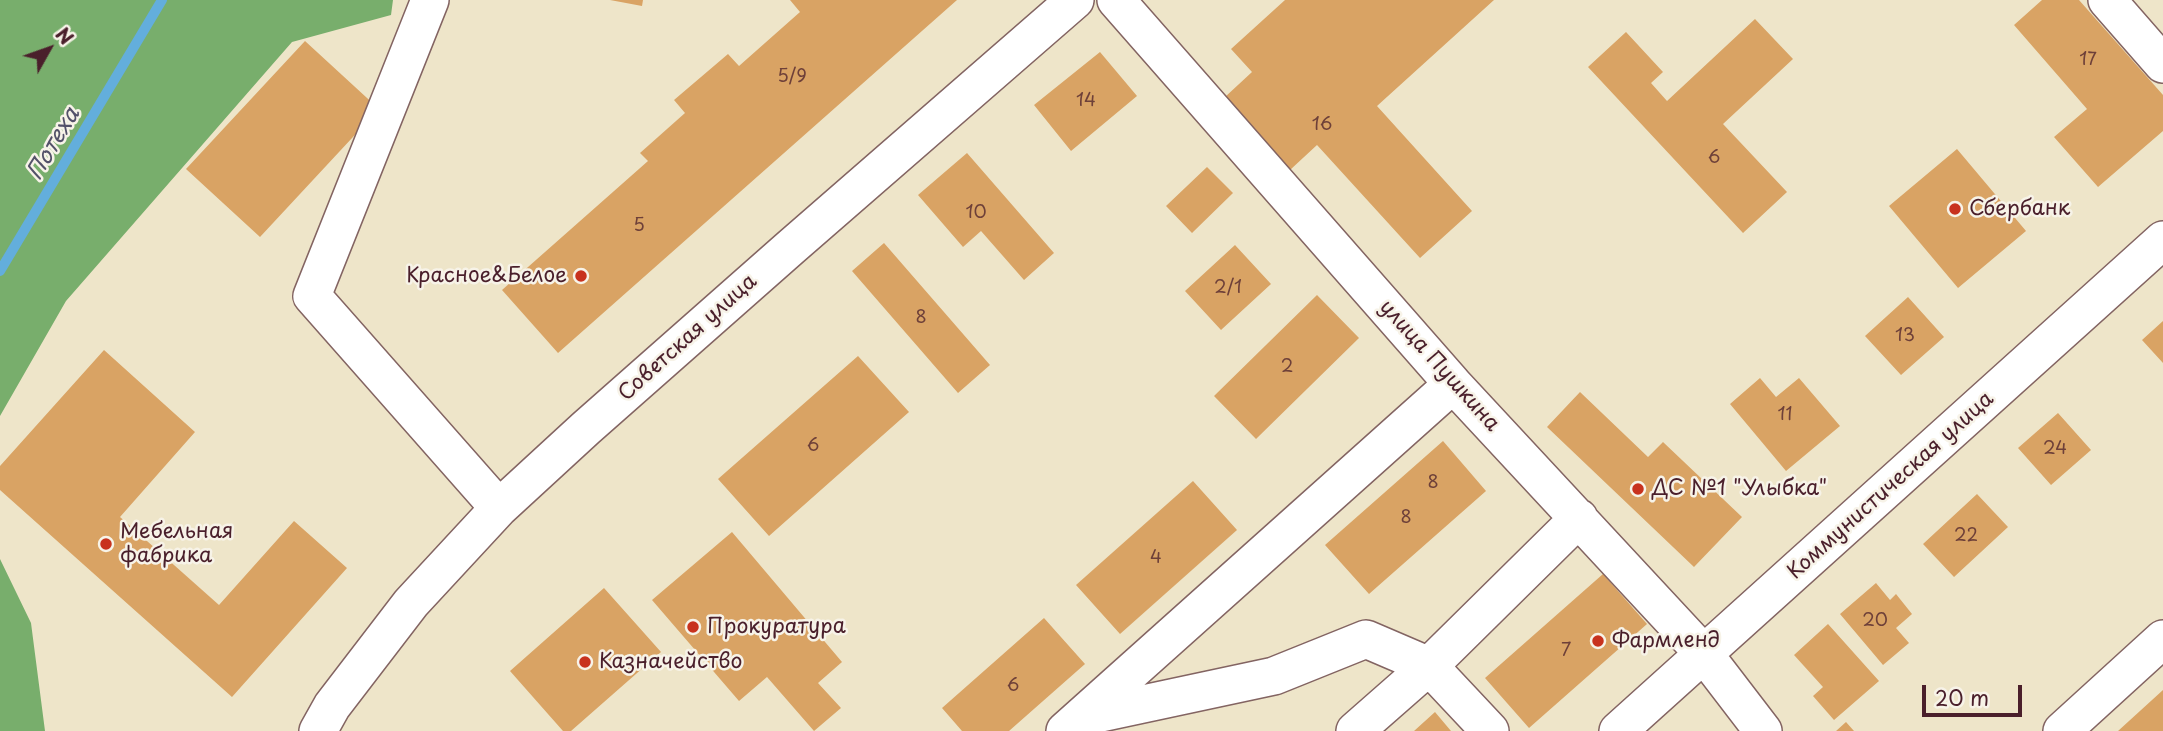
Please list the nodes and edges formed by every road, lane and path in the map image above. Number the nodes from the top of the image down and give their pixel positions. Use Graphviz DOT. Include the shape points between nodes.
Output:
graph roads {
  1 [pos="430,0"];
  2 [pos="1075,0"];
  3 [pos="1116,0"];
  4 [pos="2107,0"];
  5 [pos="2163,64"];
  6 [pos="2163,240"];
  7 [pos="1453,384"];
  8 [pos="499,508"];
  9 [pos="1579,518"];
  10 [pos="2163,639"];
  11 [pos="1704,654"];
  12 [pos="1429,666"];
  13 [pos="333,723"];
  14 [pos="1073,724"];
  15 [pos="1355,731"];
  16 [pos="1490,731"];
  17 [pos="1618,731"];
  18 [pos="1763,731"];
  19 [pos="2062,731"];
  1 -- 8 [label="street" via="312,296"];
  2 -- 8 [label="street, Советская улица"];
  3 -- 7 [label="street, улица Пушкина"];
  4 -- 5 [label="street"];
  6 -- 11 [label="street, Коммунистическая улица"];
  7 -- 9 [label="street, улица Пушкина"];
  7 -- 14 [label="street"];
  8 -- 13 [label="street, Советская улица" via="411,603"];
  9 -- 11 [label="street, улица Пушкина"];
  9 -- 12 [label="street"];
  10 -- 19 [label="street"];
  11 -- 17 [label="street, Коммунистическая улица"];
  11 -- 18 [label="street, улица Пушкина"];
  12 -- 14 [label="street" via="1366,639 1274,676"];
  12 -- 15 [label="street"];
  12 -- 16 [label="street"];
}
